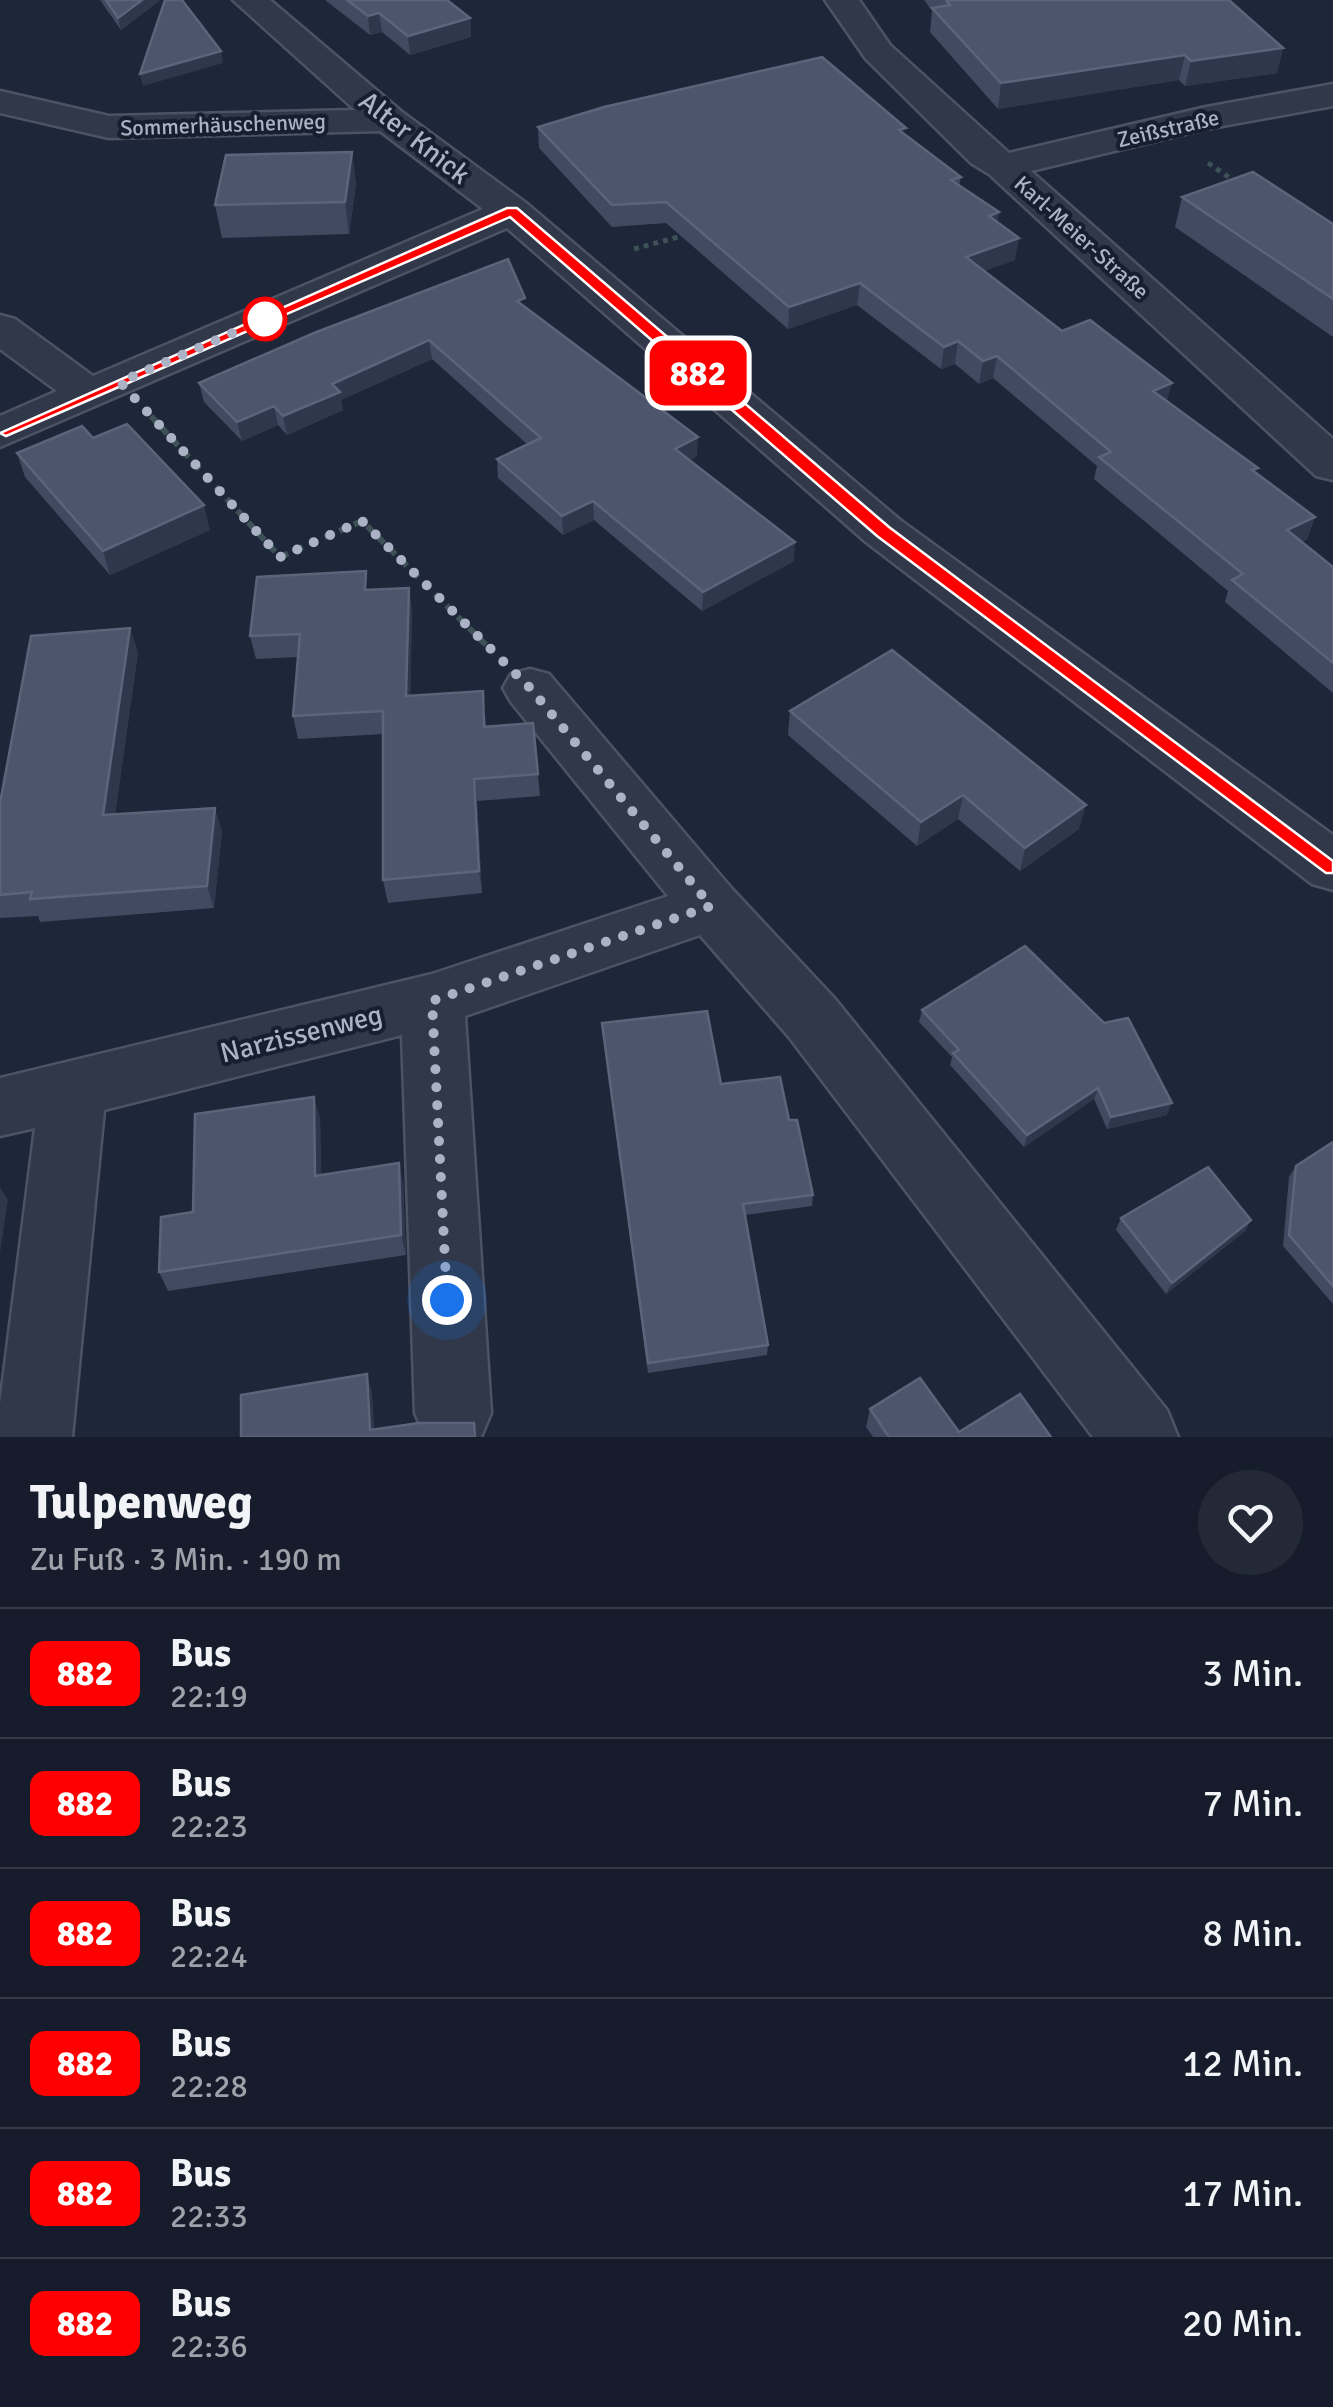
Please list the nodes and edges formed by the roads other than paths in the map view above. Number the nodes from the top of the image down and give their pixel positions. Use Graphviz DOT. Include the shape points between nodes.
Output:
graph roads {
  1 [pos="250,0"];
  2 [pos="842,0"];
  3 [pos="1333,96"];
  4 [pos="0,102"];
  5 [pos="389,120"];
  6 [pos="1004,166"];
  7 [pos="512,211"];
  8 [pos="0,328"];
  9 [pos="104,388"];
  10 [pos="0,433"];
  11 [pos="1333,465"];
  12 [pos="530,688"];
  13 [pos="1333,867"];
  14 [pos="711,906"];
  15 [pos="432,1001"];
  16 [pos="73,1089"];
  17 [pos="0,1107"];
  18 [pos="453,1413"];
  19 [pos="34,1437"];
  20 [pos="1140,1437"];
  1 -- 5 [label="street, Alter Knick"];
  2 -- 6 [label="street, Karl-Meier-Straße" via="878,52 985,156"];
  3 -- 6 [label="street, Zeißstraße"];
  4 -- 5 [label="street, Sommerhäuschenweg" via="108,127"];
  5 -- 7 [label="street, Alter Knick"];
  6 -- 11 [label="street, Karl-Meier-Straße"];
  7 -- 9 [label="street"];
  7 -- 13 [label="street, Alter Knick" via="883,532"];
  8 -- 9 [label="street"];
  9 -- 10 [label="street"];
  12 -- 14 [label="street"];
  14 -- 15 [label="street, Narzissenweg"];
  14 -- 20 [label="street" via="812,1018"];
  15 -- 16 [label="street, Narzissenweg"];
  15 -- 18 [label="street"];
  16 -- 17 [label="street, Narzissenweg"];
  16 -- 19 [label="street"];
}
